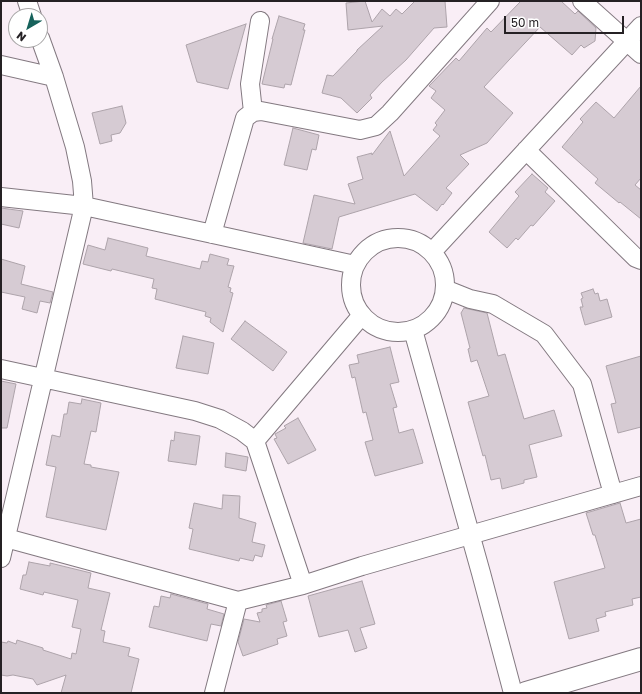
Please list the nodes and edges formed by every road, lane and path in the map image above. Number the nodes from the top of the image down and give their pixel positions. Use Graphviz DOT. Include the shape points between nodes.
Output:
graph roads {
  1 [pos="490,1"];
  2 [pos="582,1"];
  3 [pos="260,21"];
  4 [pos="641,26"];
  5 [pos="627,40"];
  6 [pos="44,48"];
  7 [pos="641,54"];
  8 [pos="1,64"];
  9 [pos="54,77"];
  10 [pos="252,112"];
  11 [pos="526,150"];
  12 [pos="1,197"];
  13 [pos="84,206"];
  14 [pos="212,234"];
  15 [pos="432,252"];
  16 [pos="641,260"];
  17 [pos="355,265"];
  18 [pos="445,290"];
  19 [pos="362,315"];
  20 [pos="413,330"];
  21 [pos="1,369"];
  22 [pos="43,379"];
  23 [pos="255,441"];
  24 [pos="641,486"];
  25 [pos="613,494"];
  26 [pos="471,535"];
  27 [pos="6,538"];
  28 [pos="1,558"];
  29 [pos="304,585"];
  30 [pos="238,601"];
  31 [pos="641,659"];
  32 [pos="214,693"];
  33 [pos="513,693"];
  34 [pos="526,693"];
  1 -- 10 [label="street" via="376,126 360,130 261,111"];
  2 -- 5 [label="street"];
  3 -- 10 [label="street" via="250,84"];
  4 -- 5 [label="street"];
  5 -- 7 [label="street"];
  5 -- 11 [label="street"];
  6 -- 9 [label="street"];
  8 -- 9 [label="street"];
  9 -- 13 [label="street" via="82,181"];
  10 -- 14 [label="street" via="245,118"];
  11 -- 15 [label="street"];
  11 -- 16 [label="street" via="636,258"];
  12 -- 13 [label="street"];
  13 -- 14 [label="street"];
  13 -- 22 [label="street"];
  14 -- 17 [label="street"];
  15 -- 17 [label="street" via="422,244 409,239 390,238 372,245"];
  15 -- 18 [label="street" via="445,276"];
  17 -- 19 [label="street" via="351,277 351,291"];
  18 -- 20 [label="street" via="442,303 435,314 425,324"];
  18 -- 25 [label="street" via="493,304 544,334 582,384"];
  19 -- 20 [label="street" via="372,324 385,330"];
  19 -- 23 [label="street"];
  20 -- 26 [label="street"];
  21 -- 22 [label="street"];
  22 -- 23 [label="street" via="195,411 220,419"];
  22 -- 27 [label="street"];
  23 -- 29 [label="street"];
  24 -- 25 [label="street"];
  25 -- 26 [label="street"];
  26 -- 29 [label="street"];
  26 -- 33 [label="street"];
  27 -- 28 [label="street"];
  27 -- 30 [label="street"];
  29 -- 30 [label="street"];
  30 -- 32 [label="street"];
  31 -- 34 [label="street"];
}
